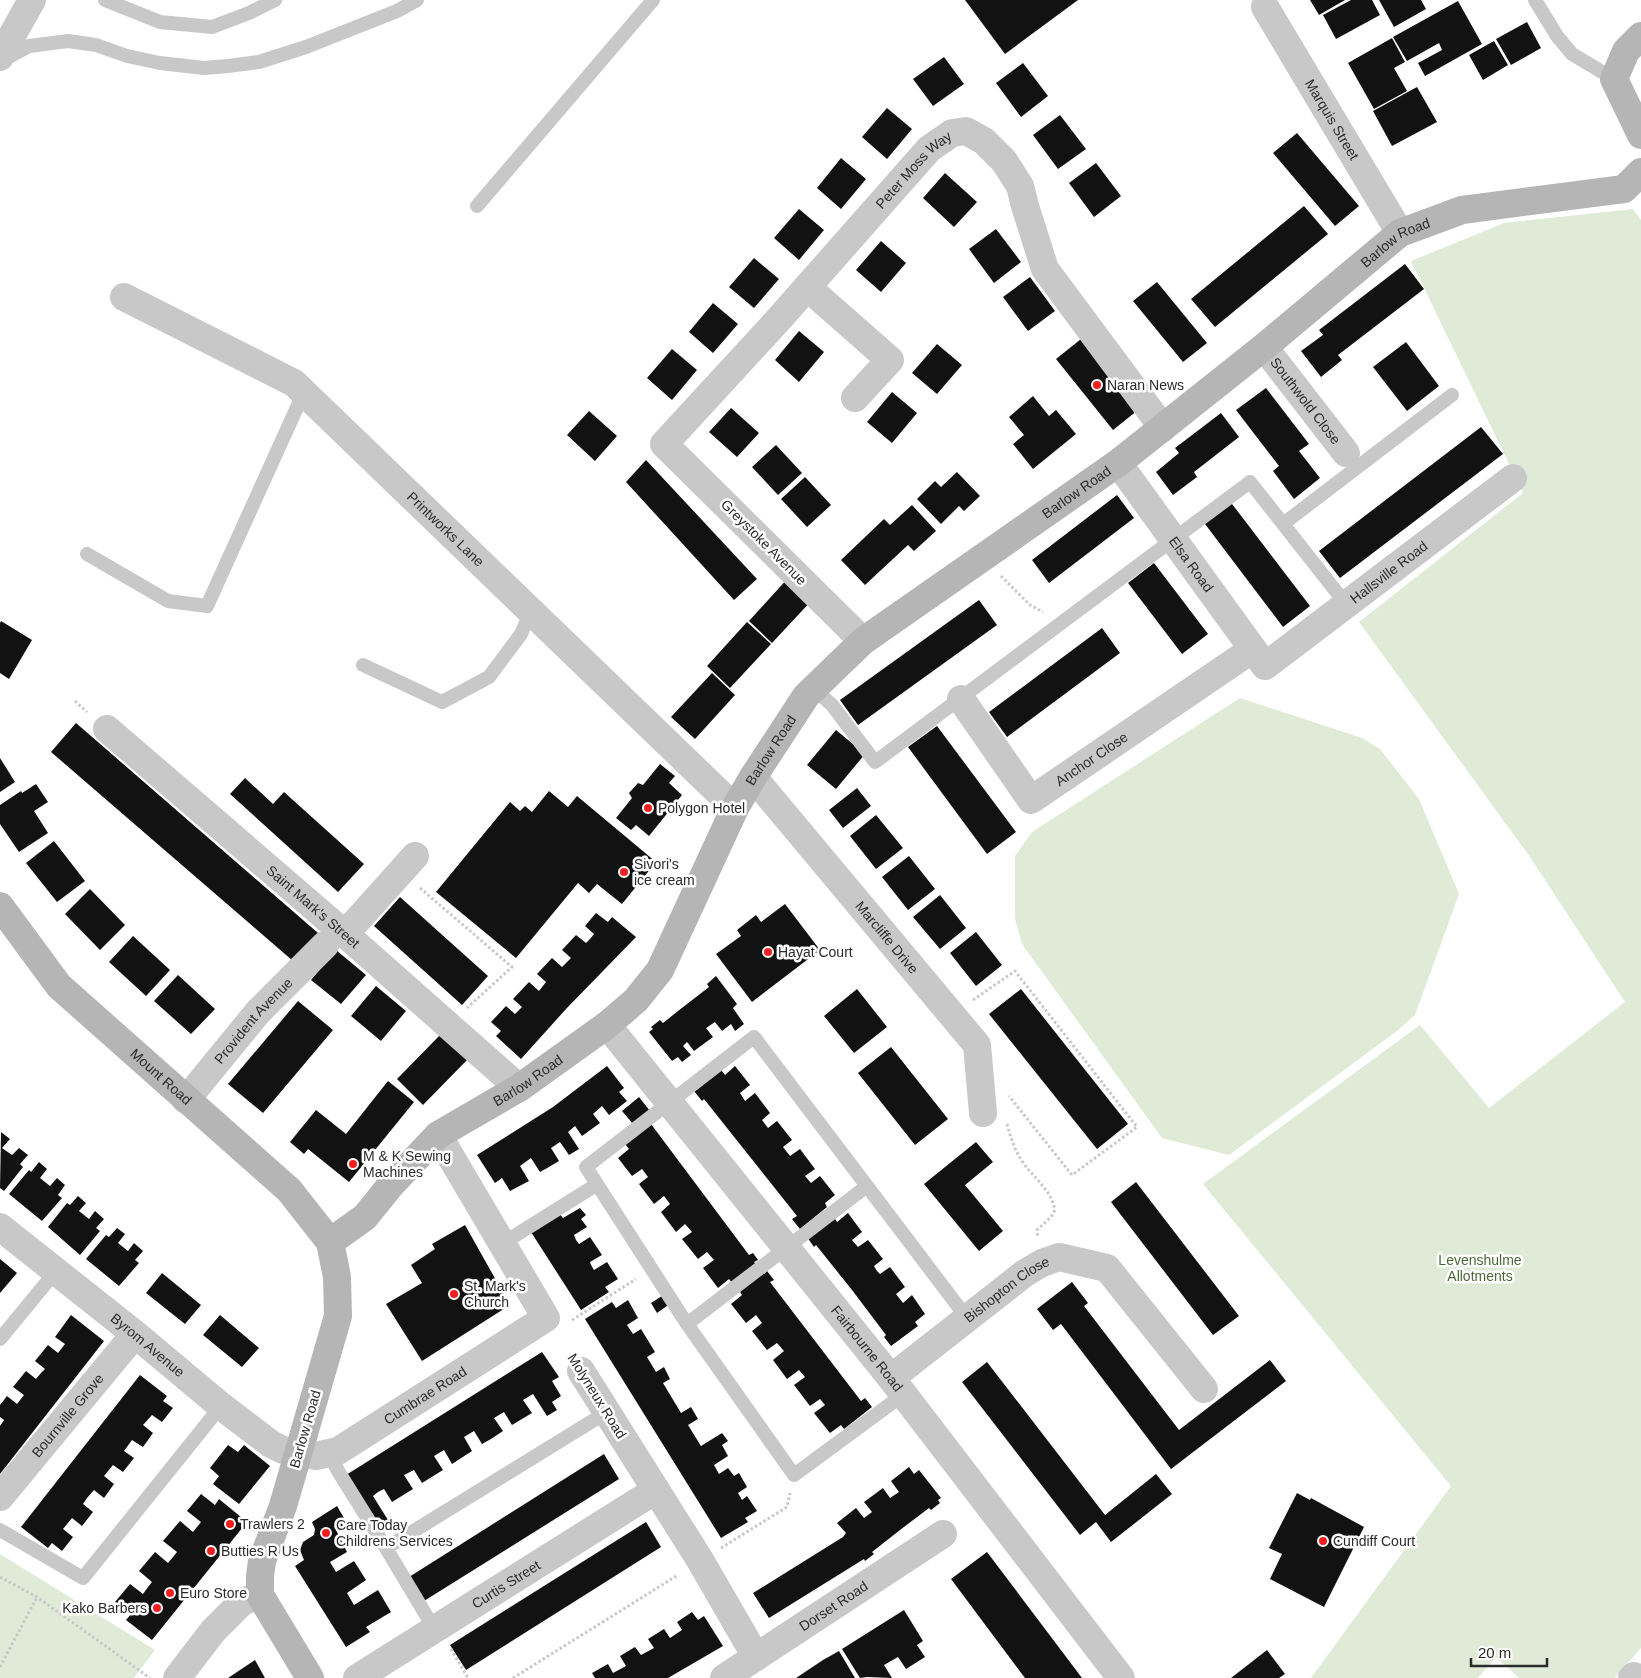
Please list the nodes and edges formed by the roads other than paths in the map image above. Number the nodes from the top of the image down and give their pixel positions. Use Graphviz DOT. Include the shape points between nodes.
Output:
graph roads {
  1 [pos="32,0"];
  2 [pos="105,0"];
  3 [pos="275,0"];
  4 [pos="417,0"];
  5 [pos="653,0"];
  6 [pos="1535,0"];
  7 [pos="1263,4"];
  8 [pos="1641,36"];
  9 [pos="0,57"];
  10 [pos="0,62"];
  11 [pos="1614,79"];
  12 [pos="1641,135"];
  13 [pos="1641,172"];
  14 [pos="477,206"];
  15 [pos="1400,233"];
  16 [pos="806,287"];
  17 [pos="124,297"];
  18 [pos="1264,347"];
  19 [pos="304,392"];
  20 [pos="1452,395"];
  21 [pos="855,398"];
  22 [pos="1163,428"];
  23 [pos="664,444"];
  24 [pos="1346,453"];
  25 [pos="1118,464"];
  26 [pos="1513,478"];
  27 [pos="1283,524"];
  28 [pos="1173,539"];
  29 [pos="87,554"];
  30 [pos="1346,604"];
  31 [pos="531,611"];
  32 [pos="863,641"];
  33 [pos="1259,658"];
  34 [pos="363,665"];
  35 [pos="814,689"];
  36 [pos="961,698"];
  37 [pos="106,728"];
  38 [pos="753,777"];
  39 [pos="735,808"];
  40 [pos="415,856"];
  41 [pos="0,906"];
  42 [pos="335,940"];
  43 [pos="607,1025"];
  44 [pos="519,1088"];
  45 [pos="186,1100"];
  46 [pos="990,1101"];
  47 [pos="670,1102"];
  48 [pos="438,1135"];
  49 [pos="596,1185"];
  50 [pos="867,1186"];
  51 [pos="0,1227"];
  52 [pos="330,1242"];
  53 [pos="503,1243"];
  54 [pos="787,1248"];
  55 [pos="56,1271"];
  56 [pos="967,1318"];
  57 [pos="687,1324"];
  58 [pos="135,1334"];
  59 [pos="0,1339"];
  60 [pos="581,1371"];
  61 [pos="898,1386"];
  62 [pos="1204,1389"];
  63 [pos="221,1406"];
  64 [pos="607,1412"];
  65 [pos="299,1453"];
  66 [pos="329,1453"];
  67 [pos="656,1490"];
  68 [pos="0,1497"];
  69 [pos="0,1530"];
  70 [pos="943,1534"];
  71 [pos="386,1548"];
  72 [pos="260,1595"];
  73 [pos="436,1628"];
  74 [pos="756,1657"];
  75 [pos="177,1678"];
  76 [pos="310,1678"];
  77 [pos="357,1678"];
  78 [pos="724,1678"];
  79 [pos="1121,1678"];
  1 -- 9 [label="street"];
  2 -- 3 [label="lane" via="160,22 212,27"];
  4 -- 10 [label="lane" via="306,47 259,62 204,68 160,63 96,45 68,41 29,46"];
  5 -- 14 [label="lane"];
  6 -- 11 [label="lane" via="1556,36 1572,54"];
  7 -- 15 [label="street, Marquis Street"];
  8 -- 11 [label="street" via="1626,51"];
  11 -- 12 [label="street"];
  13 -- 15 [label="street, Barlow Road" via="1624,189 1462,210"];
  15 -- 18 [label="street, Barlow Road"];
  16 -- 21 [label="street" via="890,360"];
  16 -- 22 [label="street, Peter Moss Way" via="929,149 952,133 966,130 984,141 1004,161 1020,186 1045,269"];
  16 -- 23 [label="street, Peter Moss Way"];
  17 -- 19 [label="street, Printworks Lane" via="294,383"];
  18 -- 22 [label="street, Barlow Road"];
  18 -- 24 [label="street, Southwold Close"];
  19 -- 29 [label="lane" via="208,606 168,601"];
  19 -- 31 [label="street, Printworks Lane"];
  20 -- 27 [label="lane"];
  22 -- 25 [label="street, Barlow Road"];
  23 -- 32 [label="street, Greystoke Avenue"];
  25 -- 28 [label="street, Elsa Road"];
  25 -- 32 [label="street, Barlow Road"];
  26 -- 30 [label="street, Hallsville Road"];
  27 -- 28 [label="lane" via="1250,482"];
  27 -- 30 [label="lane"];
  28 -- 33 [label="street, Elsa Road"];
  28 -- 36 [label="lane"];
  30 -- 33 [label="street, Hallsville Road"];
  31 -- 34 [label="lane" via="521,634 489,677 442,702"];
  31 -- 39 [label="street, Printworks Lane"];
  32 -- 35 [label="street, Barlow Road"];
  33 -- 36 [label="street, Anchor Close" via="1031,800"];
  35 -- 36 [label="lane" via="832,705 876,762"];
  35 -- 38 [label="street, Barlow Road" via="806,696"];
  37 -- 42 [label="street, Saint Mark's Street"];
  38 -- 39 [label="street, Barlow Road"];
  38 -- 46 [label="street, Marcliffe Drive" via="976,1045"];
  39 -- 43 [label="street, Barlow Road" via="660,970 636,1000"];
  40 -- 42 [label="street, Provident Avenue"];
  41 -- 45 [label="street, Mount Road" via="59,986"];
  42 -- 44 [label="street, Saint Mark's Street" via="448,1025"];
  42 -- 45 [label="street, Provident Avenue" via="258,1012"];
  43 -- 44 [label="street, Barlow Road"];
  43 -- 47 [label="street, Fairbourne Road"];
  44 -- 48 [label="street, Barlow Road"];
  45 -- 52 [label="street, Mount Road" via="289,1190"];
  47 -- 49 [label="lane" via="586,1168"];
  47 -- 50 [label="lane" via="754,1037"];
  47 -- 54 [label="street, Fairbourne Road"];
  48 -- 52 [label="street, Barlow Road" via="365,1217"];
  48 -- 53 [label="street"];
  49 -- 53 [label="lane"];
  49 -- 57 [label="lane"];
  50 -- 54 [label="lane"];
  50 -- 56 [label="lane"];
  51 -- 55 [label="street, Byrom Avenue"];
  52 -- 65 [label="street, Barlow Road" via="337,1277 338,1316"];
  53 -- 66 [label="street, Cumbrae Road" via="550,1324 338,1452"];
  54 -- 57 [label="lane"];
  54 -- 61 [label="street, Fairbourne Road"];
  55 -- 58 [label="street, Byrom Avenue"];
  55 -- 59 [label="lane"];
  56 -- 61 [label="street, Bishopton Close"];
  56 -- 62 [label="street, Bishopton Close" via="1042,1263 1059,1257 1107,1268"];
  57 -- 61 [label="lane" via="794,1475"];
  58 -- 63 [label="street, Byrom Avenue"];
  58 -- 68 [label="street, Bournville Grove"];
  60 -- 64 [label="street, Molyneux Road"];
  61 -- 79 [label="street, Fairbourne Road"];
  63 -- 65 [label="street, Byrom Avenue" via="270,1444"];
  63 -- 69 [label="lane" via="83,1578"];
  64 -- 67 [label="street, Molyneux Road"];
  64 -- 71 [label="lane"];
  65 -- 66 [label="street, Cumbrae Road" via="316,1456"];
  65 -- 72 [label="street, Barlow Road" via="262,1561"];
  66 -- 71 [label="lane"];
  67 -- 73 [label="street, Curtis Street"];
  67 -- 74 [label="street, Molyneux Road"];
  70 -- 74 [label="street, Dorset Road"];
  71 -- 73 [label="lane"];
  72 -- 75 [label="street" via="242,1602 213,1631"];
  72 -- 76 [label="street"];
  73 -- 77 [label="street, Curtis Street"];
  74 -- 78 [label="street, Dorset Road"];
}
